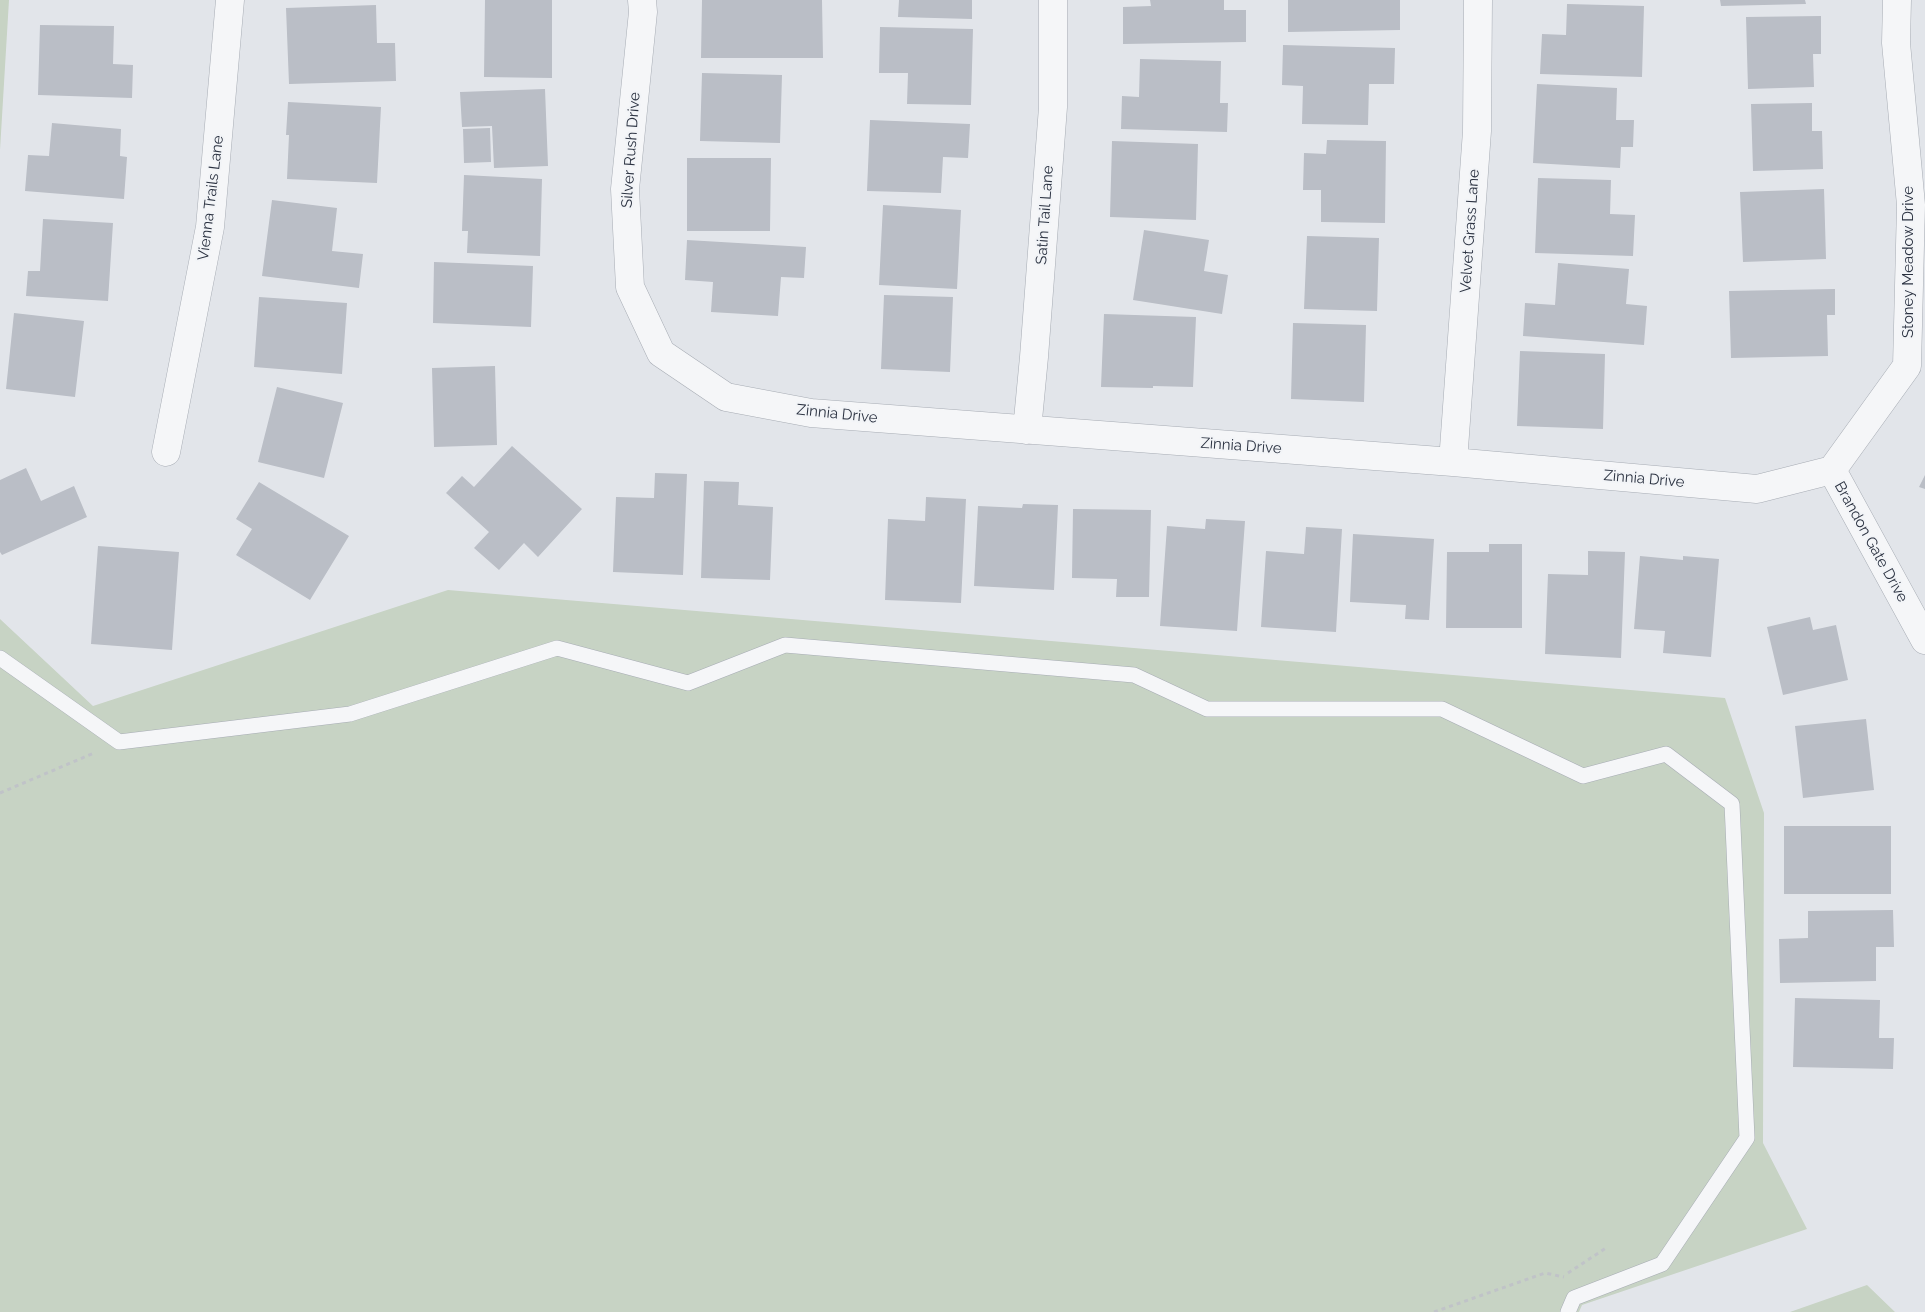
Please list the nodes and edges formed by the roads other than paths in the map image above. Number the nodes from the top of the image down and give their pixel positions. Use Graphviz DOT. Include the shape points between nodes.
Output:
graph roads {
  1 [pos="230,0"];
  2 [pos="642,0"];
  3 [pos="1053,0"];
  4 [pos="1478,0"];
  5 [pos="1897,0"];
  6 [pos="661,353"];
  7 [pos="1027,430"];
  8 [pos="166,452"];
  9 [pos="1453,462"];
  10 [pos="1832,470"];
  11 [pos="1925,640"];
  12 [pos="0,658"];
  13 [pos="1571,1305"];
  1 -- 8 [label="street, Vienna Trails Lane" via="210,226"];
  2 -- 6 [label="street, Silver Rush Drive" via="626,189 630,287"];
  3 -- 7 [label="street, Satin Tail Lane" via="1053,107"];
  4 -- 9 [label="street, Velvet Grass Lane" via="1477,131"];
  5 -- 10 [label="street, Stoney Meadow Drive" via="1896,43 1911,205 1907,366"];
  6 -- 7 [label="street, Zinnia Drive" via="726,397 811,413"];
  7 -- 9 [label="street, Zinnia Drive"];
  9 -- 10 [label="street, Zinnia Drive" via="1757,489"];
  10 -- 11 [label="street, Brandon Gate Drive"];
  12 -- 13 [label="lane" via="119,742 350,714 557,648 688,683 785,645 1134,674 1207,709 1442,709 1583,776 1666,754 1732,804 1747,1138 1662,1264"];
}
